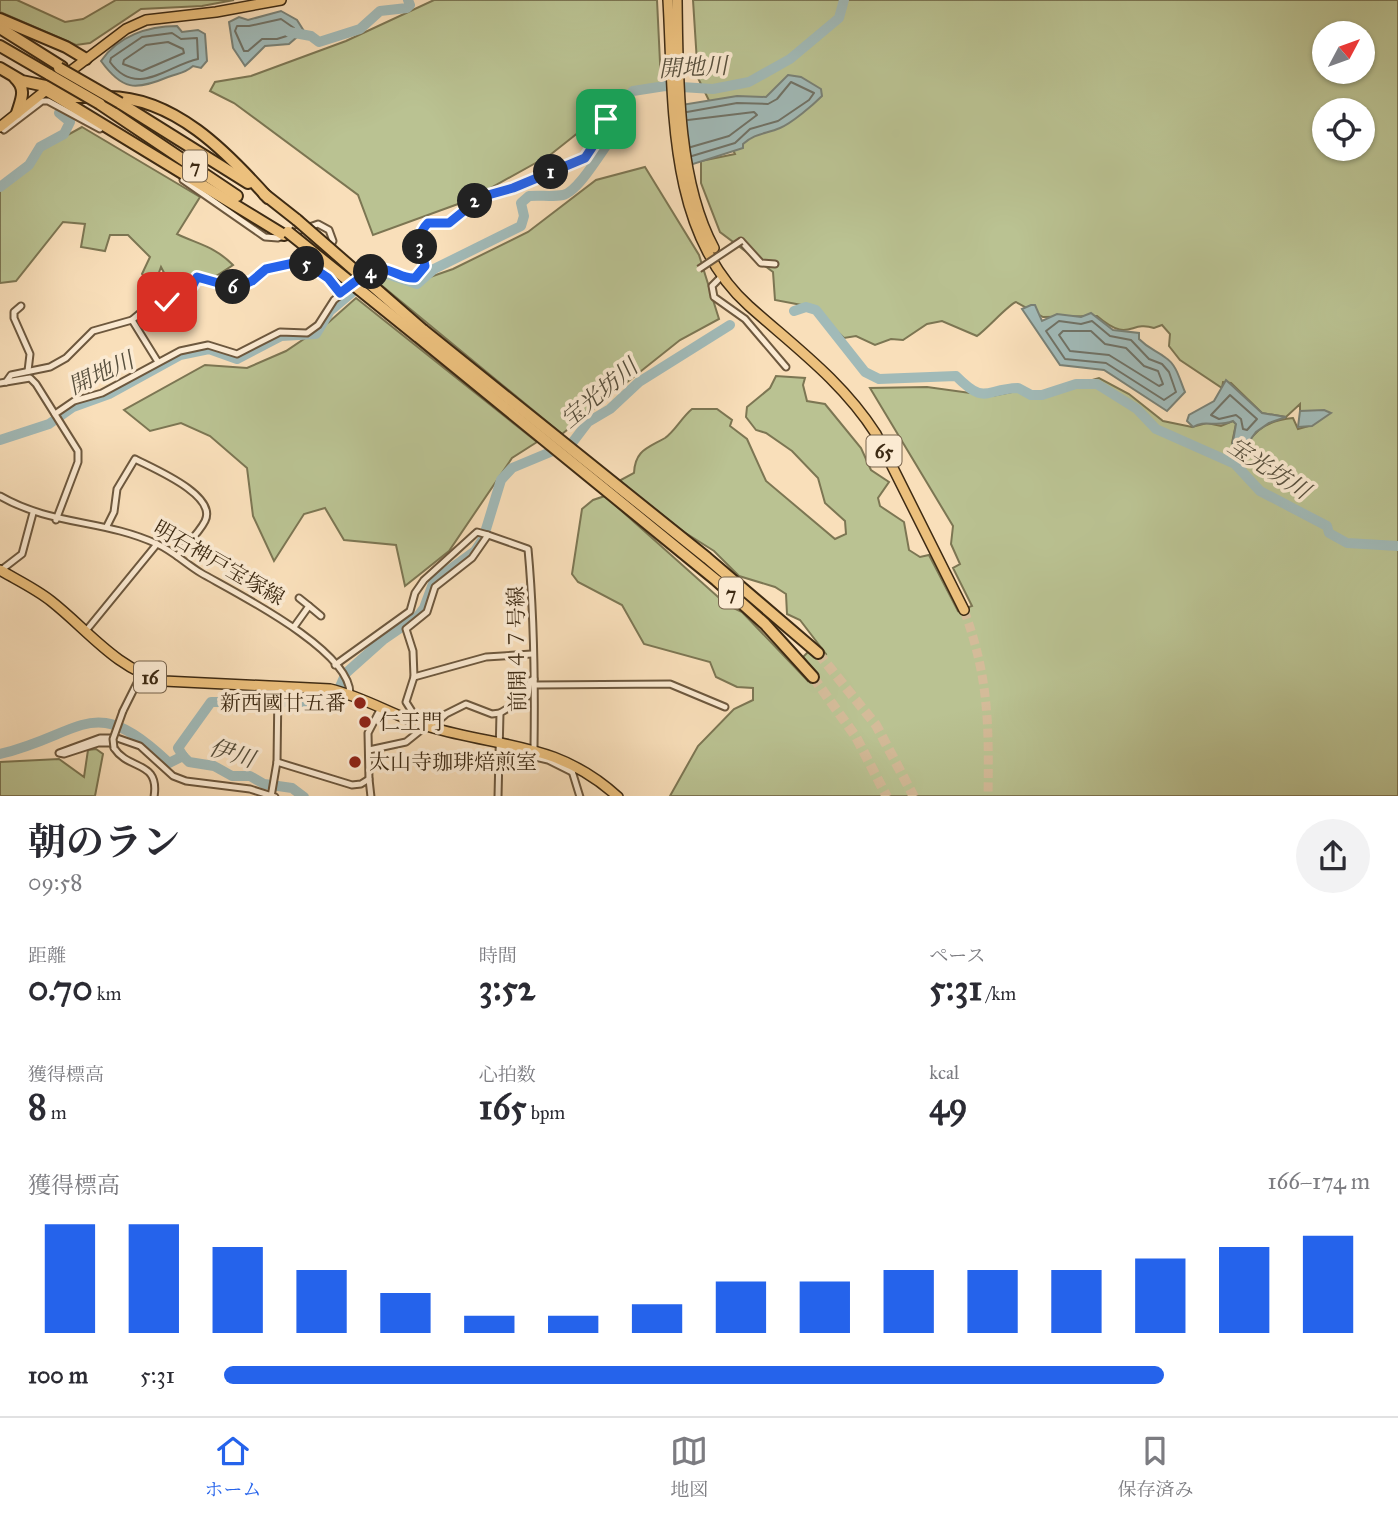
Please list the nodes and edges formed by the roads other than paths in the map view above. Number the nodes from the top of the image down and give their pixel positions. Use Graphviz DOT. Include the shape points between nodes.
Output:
graph roads {
  1 [pos="281,0"];
  2 [pos="668,0"];
  3 [pos="677,0"];
  4 [pos="0,19"];
  5 [pos="0,27"];
  6 [pos="0,36"];
  7 [pos="2,47"];
  8 [pos="86,59"];
  9 [pos="676,66"];
  10 [pos="0,68"];
  11 [pos="12,75"];
  12 [pos="53,78"];
  13 [pos="17,113"];
  14 [pos="606,119"];
  15 [pos="0,126"];
  16 [pos="685,174"];
  17 [pos="268,198"];
  18 [pos="286,233"];
  19 [pos="303,261"];
  20 [pos="775,264"];
  21 [pos="699,269"];
  22 [pos="723,275"];
  23 [pos="340,293"];
  24 [pos="21,306"];
  25 [pos="767,319"];
  26 [pos="132,320"];
  27 [pos="420,333"];
  28 [pos="158,362"];
  29 [pos="786,367"];
  30 [pos="28,371"];
  31 [pos="3,382"];
  32 [pos="57,416"];
  33 [pos="0,496"];
  34 [pos="33,513"];
  35 [pos="643,514"];
  36 [pos="56,520"];
  37 [pos="107,526"];
  38 [pos="488,535"];
  39 [pos="157,544"];
  40 [pos="177,556"];
  41 [pos="0,570"];
  42 [pos="299,598"];
  43 [pos="309,606"];
  44 [pos="964,610"];
  45 [pos="321,616"];
  46 [pos="294,626"];
  47 [pos="85,632"];
  48 [pos="818,653"];
  49 [pos="532,654"];
  50 [pos="335,665"];
  51 [pos="141,675"];
  52 [pos="414,677"];
  53 [pos="813,677"];
  54 [pos="534,682"];
  55 [pos="278,690"];
  56 [pos="342,692"];
  57 [pos="382,707"];
  58 [pos="725,707"];
  59 [pos="500,713"];
  60 [pos="412,721"];
  61 [pos="428,727"];
  62 [pos="114,746"];
  63 [pos="500,746"];
  64 [pos="534,748"];
  65 [pos="369,750"];
  66 [pos="277,762"];
  67 [pos="573,768"];
  68 [pos="369,779"];
  69 [pos="154,796"];
  70 [pos="272,796"];
  71 [pos="371,796"];
  72 [pos="498,796"];
  73 [pos="580,796"];
  74 [pos="618,796"];
  1 -- 8 [label="main road" via="146,20 125,29"];
  2 -- 9 [label="main road, 65"];
  3 -- 9 [label="main road, 65"];
  4 -- 8 [label="highway"];
  5 -- 12 [label="highway"];
  6 -- 12 [label="highway, 7"];
  7 -- 12 [label="highway, 7"];
  8 -- 12 [label="main road"];
  9 -- 16 [label="main road, 65"];
  10 -- 11 [label="highway"];
  11 -- 12 [label="highway" via="36,86"];
  11 -- 13 [label="highway" via="23,95"];
  12 -- 13 [label="main road"];
  12 -- 17 [label="highway, 7, bridge" via="88,83"];
  12 -- 17 [label="highway" via="72,97 125,97 153,104 229,155"];
  12 -- 18 [label="highway"];
  12 -- 18 [label="highway, 7, bridge" via="168,147"];
  13 -- 15 [label="main road"];
  14 -- 23 [label="street" via="585,158 481,197 449,223 428,223 420,231 425,266 415,278 385,270 372,272"];
  15 -- 19 [label="street" via="4,130 42,101 54,101 187,182 265,237 278,238 318,224 329,230 331,245"];
  16 -- 22 [label="main road, 65" via="688,204"];
  16 -- 25 [label="main road, 65" via="728,273"];
  17 -- 27 [label="highway, 7, bridge"];
  18 -- 27 [label="highway, 7, bridge"];
  19 -- 23 [label="street"];
  19 -- 26 [label="street" via="266,269 236,288 197,277 193,285"];
  20 -- 21 [label="street, bridge" via="761,263 741,241"];
  22 -- 25 [label="main road, 65" via="748,305"];
  22 -- 29 [label="street" via="712,286 714,297 745,320"];
  23 -- 28 [label="street" via="307,333 281,332 237,354 208,345"];
  24 -- 30 [label="street" via="14,318 30,354"];
  25 -- 44 [label="main road, 65" via="861,411"];
  26 -- 28 [label="street"];
  26 -- 30 [label="street" via="93,331 66,358"];
  27 -- 35 [label="highway, 7"];
  28 -- 32 [label="street" via="102,393 75,401"];
  30 -- 31 [label="street"];
  31 -- 32 [label="street" via="30,378"];
  32 -- 36 [label="street" via="78,452 78,462"];
  33 -- 34 [label="street, 明石神戸宝塚線"];
  34 -- 36 [label="street, 明石神戸宝塚線"];
  34 -- 41 [label="street" via="22,554"];
  35 -- 48 [label="highway, 7"];
  35 -- 53 [label="highway, 7" via="753,613"];
  36 -- 37 [label="street, 明石神戸宝塚線"];
  37 -- 39 [label="street, 明石神戸宝塚線"];
  37 -- 40 [label="street" via="117,489 135,459 197,493 205,508 205,522"];
  38 -- 50 [label="street" via="481,532 424,580 410,611"];
  39 -- 40 [label="street, 明石神戸宝塚線"];
  39 -- 47 [label="street"];
  40 -- 46 [label="street, 明石神戸宝塚線"];
  41 -- 47 [label="main road, 16" via="49,600"];
  42 -- 43 [label="street"];
  43 -- 45 [label="street"];
  43 -- 46 [label="street"];
  46 -- 50 [label="street, 明石神戸宝塚線"];
  47 -- 51 [label="main road, 16"];
  49 -- 52 [label="street" via="486,657"];
  49 -- 52 [label="street, 前開４７号線" via="528,549 488,535 472,558 435,587 427,612 406,629"];
  49 -- 54 [label="street, 前開４７号線"];
  50 -- 56 [label="street, 明石神戸宝塚線" via="344,679"];
  51 -- 55 [label="main road, 16"];
  51 -- 62 [label="street, bridge" via="123,711"];
  52 -- 60 [label="street" via="407,697"];
  54 -- 58 [label="street" via="670,684"];
  54 -- 59 [label="street" via="530,681 528,696"];
  54 -- 64 [label="street, 前開４７号線"];
  55 -- 56 [label="main road, 16"];
  55 -- 66 [label="street"];
  56 -- 57 [label="main road, 16"];
  57 -- 60 [label="main road, 16"];
  57 -- 65 [label="street" via="368,733"];
  59 -- 61 [label="street" via="466,704"];
  59 -- 63 [label="street"];
  60 -- 61 [label="main road, 16"];
  61 -- 63 [label="main road, 16"];
  61 -- 65 [label="street" via="406,742"];
  62 -- 69 [label="street" via="118,755 153,774"];
  62 -- 70 [label="street" via="97,743 59,753 100,738 117,738 140,746 173,776 186,781"];
  63 -- 64 [label="main road, 16"];
  63 -- 67 [label="street"];
  63 -- 72 [label="street"];
  64 -- 67 [label="main road, 16"];
  65 -- 68 [label="street"];
  66 -- 68 [label="street" via="352,785"];
  66 -- 70 [label="street"];
  67 -- 73 [label="street"];
  67 -- 74 [label="main road, 16"];
  68 -- 71 [label="street"];
}
